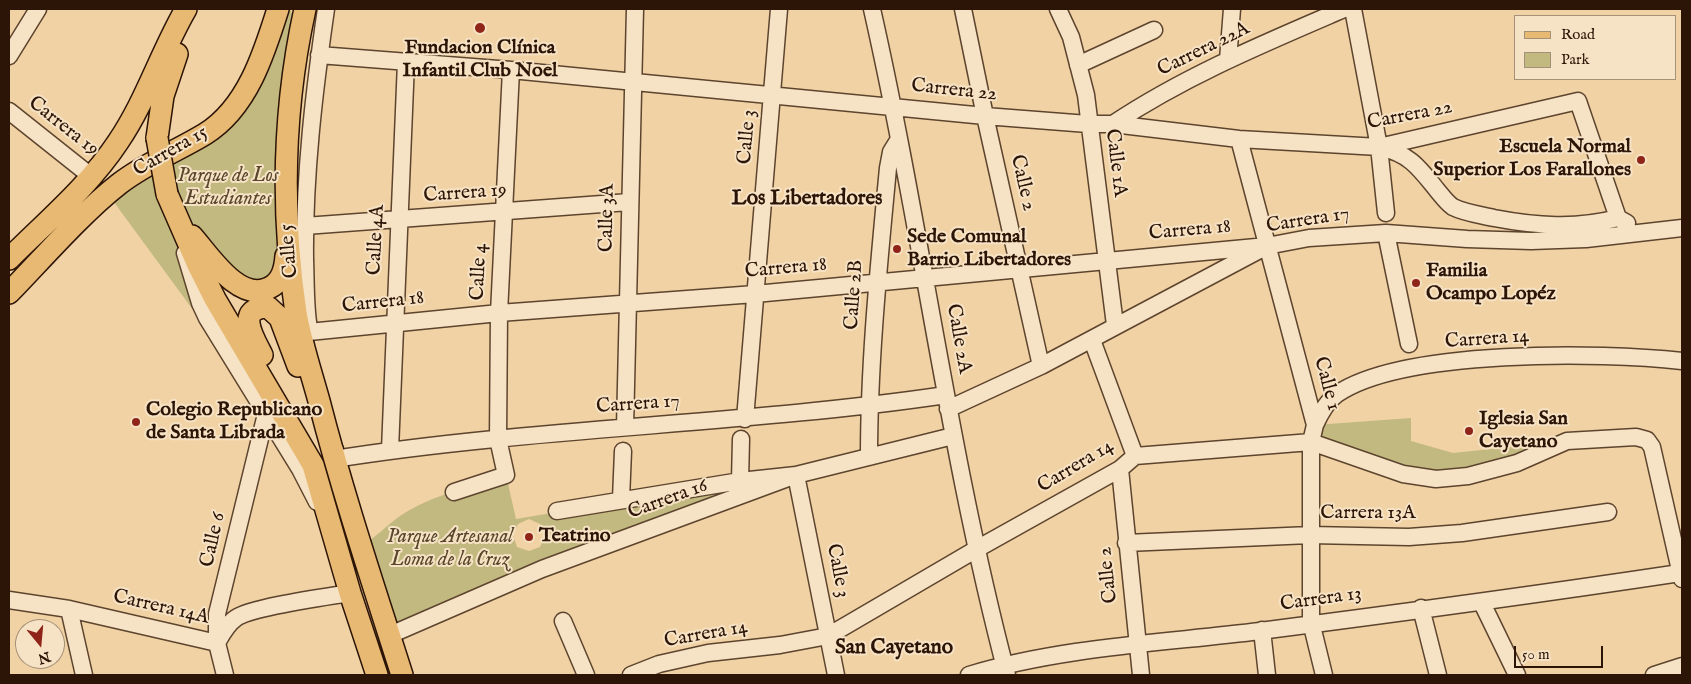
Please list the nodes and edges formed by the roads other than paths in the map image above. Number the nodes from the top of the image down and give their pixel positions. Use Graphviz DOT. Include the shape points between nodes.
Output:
graph roads {
  1 [pos="38,9"];
  2 [pos="305,9"];
  3 [pos="326,9"];
  4 [pos="635,9"];
  5 [pos="779,9"];
  6 [pos="872,9"];
  7 [pos="963,9"];
  8 [pos="1058,9"];
  9 [pos="1232,9"];
  10 [pos="1344,9"];
  11 [pos="1353,9"];
  12 [pos="191,12"];
  13 [pos="275,19"];
  14 [pos="1154,30"];
  15 [pos="319,55"];
  16 [pos="9,56"];
  17 [pos="1228,60"];
  18 [pos="406,62"];
  19 [pos="1078,65"];
  20 [pos="511,70"];
  21 [pos="634,83"];
  22 [pos="773,97"];
  23 [pos="894,106"];
  24 [pos="9,111"];
  25 [pos="985,116"];
  26 [pos="1088,124"];
  27 [pos="1113,124"];
  28 [pos="899,139"];
  29 [pos="1238,140"];
  30 [pos="1379,147"];
  31 [pos="92,177"];
  32 [pos="629,202"];
  33 [pos="505,212"];
  34 [pos="1386,213"];
  35 [pos="1618,218"];
  36 [pos="177,219"];
  37 [pos="293,219"];
  38 [pos="399,220"];
  39 [pos="1682,228"];
  40 [pos="1655,232"];
  41 [pos="1386,233"];
  42 [pos="1267,246"];
  43 [pos="9,259"];
  44 [pos="1105,259"];
  45 [pos="1019,268"];
  46 [pos="926,277"];
  47 [pos="877,282"];
  48 [pos="9,293"];
  49 [pos="755,294"];
  50 [pos="628,303"];
  51 [pos="499,313"];
  52 [pos="394,323"];
  53 [pos="1115,325"];
  54 [pos="309,332"];
  55 [pos="1092,340"];
  56 [pos="1408,344"];
  57 [pos="1682,361"];
  58 [pos="1041,366"];
  59 [pos="947,402"];
  60 [pos="869,407"];
  61 [pos="266,414"];
  62 [pos="745,419"];
  63 [pos="1315,425"];
  64 [pos="625,427"];
  65 [pos="953,436"];
  66 [pos="498,439"];
  67 [pos="741,439"];
  68 [pos="1311,442"];
  69 [pos="390,450"];
  70 [pos="623,451"];
  71 [pos="1135,456"];
  72 [pos="869,457"];
  73 [pos="334,459"];
  74 [pos="313,465"];
  75 [pos="1120,470"];
  76 [pos="796,475"];
  77 [pos="740,481"];
  78 [pos="454,492"];
  79 [pos="621,500"];
  80 [pos="557,511"];
  81 [pos="1608,512"];
  82 [pos="331,528"];
  83 [pos="1310,535"];
  84 [pos="1126,543"];
  85 [pos="975,550"];
  86 [pos="1681,576"];
  87 [pos="350,593"];
  88 [pos="9,600"];
  89 [pos="1482,603"];
  90 [pos="1421,608"];
  91 [pos="69,609"];
  92 [pos="563,621"];
  93 [pos="1311,622"];
  94 [pos="1262,630"];
  95 [pos="390,635"];
  96 [pos="828,636"];
  97 [pos="217,642"];
  98 [pos="1138,644"];
  99 [pos="1682,666"];
  100 [pos="1005,670"];
  101 [pos="84,675"];
  102 [pos="225,675"];
  103 [pos="377,675"];
  104 [pos="402,675"];
  105 [pos="586,675"];
  106 [pos="631,675"];
  107 [pos="836,675"];
  108 [pos="969,675"];
  109 [pos="1141,675"];
  110 [pos="1267,675"];
  111 [pos="1324,675"];
  112 [pos="1438,675"];
  113 [pos="1517,675"];
  114 [pos="1654,675"];
  1 -- 16 [label="street"];
  2 -- 37 [label="main road, Calle 5" via="292,77 286,146"];
  3 -- 15 [label="street, Calle 5"];
  4 -- 21 [label="street, Calle 3A"];
  5 -- 22 [label="street, Calle 3"];
  6 -- 23 [label="street, Calle 2A"];
  7 -- 25 [label="street, Calle 2"];
  8 -- 19 [label="street, Calle 1A" via="1071,37"];
  9 -- 17 [label="street"];
  10 -- 17 [label="street, Carrera 22A"];
  11 -- 30 [label="street"];
  12 -- 31 [label="main road, Carrera 15" via="136,113"];
  12 -- 36 [label="main road, bridge" via="171,67 158,122 157,138 167,194"];
  13 -- 48 [label="main road, Carrera 15" via="246,90 234,108 206,133 120,183"];
  14 -- 19 [label="street"];
  15 -- 18 [label="street, Carrera 22"];
  15 -- 37 [label="street, Calle 5"];
  17 -- 27 [label="street, Carrera 22A" via="1144,103"];
  18 -- 20 [label="street, Carrera 22"];
  18 -- 38 [label="street, Calle 4A"];
  19 -- 26 [label="street, Calle 1A" via="1086,96"];
  20 -- 21 [label="street, Carrera 22"];
  20 -- 33 [label="street, Calle 4"];
  21 -- 22 [label="street, Carrera 22"];
  21 -- 32 [label="street, Calle 3A"];
  22 -- 23 [label="street, Carrera 22"];
  22 -- 49 [label="street, Calle 3"];
  23 -- 25 [label="street, Carrera 22"];
  23 -- 28 [label="street, Calle 2A"];
  24 -- 31 [label="street, Carrera 19"];
  25 -- 26 [label="street, Carrera 22"];
  25 -- 45 [label="street, Calle 2"];
  26 -- 27 [label="street, Carrera 22"];
  26 -- 44 [label="street, Calle 1A"];
  27 -- 29 [label="street, Carrera 22"];
  28 -- 46 [label="street, Calle 2A"];
  28 -- 47 [label="street, Calle 2B" via="891,152 888,168"];
  29 -- 30 [label="street, Carrera 22"];
  29 -- 42 [label="street, Calle 1"];
  30 -- 34 [label="street"];
  30 -- 35 [label="street" via="1402,153 1452,206 1467,212 1540,225 1581,225"];
  30 -- 35 [label="street, Carrera 22" via="1580,102"];
  31 -- 43 [label="main road, Carrera 15"];
  32 -- 33 [label="street, Carrera 19"];
  32 -- 50 [label="street, Calle 3A"];
  33 -- 38 [label="street, Carrera 19"];
  33 -- 51 [label="street, Calle 4"];
  35 -- 40 [label="street"];
  36 -- 37 [label="main road" via="231,281 259,292 272,287 282,274"];
  36 -- 61 [label="street" via="200,303"];
  36 -- 74 [label="main road" via="214,299"];
  37 -- 38 [label="street, Carrera 19"];
  37 -- 54 [label="street, Calle 5"];
  37 -- 73 [label="main road, Calle 5" via="296,314"];
  38 -- 52 [label="street, Calle 4A"];
  39 -- 40 [label="street, Carrera 17"];
  40 -- 41 [label="street, Carrera 17" via="1530,241"];
  41 -- 42 [label="street, Carrera 17" via="1309,238"];
  41 -- 56 [label="street"];
  42 -- 44 [label="street, Carrera 18"];
  42 -- 53 [label="street, Carrera 17"];
  42 -- 63 [label="street, Calle 1"];
  44 -- 45 [label="street, Carrera 18"];
  44 -- 53 [label="street, Calle 1A"];
  45 -- 46 [label="street, Carrera 18"];
  45 -- 58 [label="street, Calle 2"];
  46 -- 47 [label="street, Carrera 18"];
  46 -- 59 [label="street, Calle 2A"];
  47 -- 49 [label="street, Carrera 18"];
  47 -- 60 [label="street, Calle 2B"];
  49 -- 50 [label="street, Carrera 18"];
  49 -- 62 [label="street, Calle 3"];
  50 -- 51 [label="street, Carrera 18"];
  50 -- 64 [label="street, Calle 3A"];
  51 -- 52 [label="street, Carrera 18"];
  51 -- 66 [label="street, Calle 4"];
  52 -- 54 [label="street, Carrera 18"];
  52 -- 69 [label="street, Calle 4A"];
  53 -- 55 [label="street, Carrera 17"];
  54 -- 73 [label="street, Calle 5" via="335,432"];
  55 -- 58 [label="street, Carrera 17"];
  55 -- 71 [label="street"];
  57 -- 63 [label="street, Carrera 14" via="1635,356 1554,357 1473,360 1413,367 1363,380 1336,395"];
  58 -- 59 [label="street, Carrera 17"];
  59 -- 60 [label="street, Carrera 17"];
  59 -- 65 [label="street, Calle 2A"];
  60 -- 62 [label="street, Carrera 17"];
  60 -- 72 [label="street, Calle 2B"];
  61 -- 82 [label="street"];
  61 -- 97 [label="street, Calle 6" via="217,614"];
  62 -- 64 [label="street, Carrera 17"];
  63 -- 68 [label="street, Calle 1"];
  64 -- 66 [label="street, Carrera 17"];
  65 -- 72 [label="street, Carrera 16"];
  65 -- 85 [label="street, Calle 2A"];
  66 -- 69 [label="street, Carrera 17"];
  66 -- 78 [label="street, Calle 4" via="506,475"];
  67 -- 77 [label="street"];
  68 -- 71 [label="street, Carrera 14"];
  68 -- 83 [label="street, Calle 1"];
  68 -- 86 [label="street, Carrera 14" via="1403,474 1436,479 1468,476 1518,463 1567,441 1636,437 1647,440 1652,447"];
  69 -- 73 [label="street, Carrera 17"];
  70 -- 79 [label="street"];
  71 -- 75 [label="street, Carrera 14"];
  72 -- 76 [label="street, Carrera 16"];
  73 -- 74 [label="main road" via="280,318 268,307 259,307 248,320 249,328"];
  73 -- 95 [label="main road, Calle 5"];
  74 -- 82 [label="main road"];
  75 -- 84 [label="street, Calle 2"];
  75 -- 85 [label="street, Carrera 14"];
  76 -- 77 [label="street, Carrera 16"];
  76 -- 95 [label="street, Carrera 16" via="542,569"];
  76 -- 96 [label="street, Calle 3"];
  77 -- 79 [label="street, Carrera 16"];
  79 -- 80 [label="street, Carrera 16"];
  81 -- 83 [label="street, Carrera 13A" via="1453,533 1369,537"];
  82 -- 87 [label="main road"];
  83 -- 84 [label="street, Carrera 13A"];
  83 -- 93 [label="street, Calle 1"];
  84 -- 98 [label="street, Calle 2"];
  85 -- 96 [label="street, Carrera 14"];
  85 -- 100 [label="street, Calle 2A"];
  86 -- 89 [label="street, Carrera 13"];
  87 -- 97 [label="street, Carrera 14A" via="236,618 224,629"];
  87 -- 103 [label="main road"];
  88 -- 91 [label="street, Carrera 14A"];
  89 -- 90 [label="street, Carrera 13"];
  89 -- 113 [label="street"];
  90 -- 93 [label="street, Carrera 13"];
  90 -- 112 [label="street"];
  91 -- 97 [label="street, Carrera 14A"];
  91 -- 101 [label="street"];
  92 -- 105 [label="street"];
  93 -- 94 [label="street, Carrera 13"];
  93 -- 111 [label="street, Calle 1"];
  94 -- 98 [label="street, Carrera 13"];
  94 -- 110 [label="street"];
  95 -- 104 [label="main road, Calle 5"];
  96 -- 106 [label="street, Carrera 14" via="780,646 708,653 659,664"];
  96 -- 107 [label="street, Calle 3"];
  97 -- 102 [label="street, Calle 6"];
  98 -- 100 [label="street, Carrera 13"];
  98 -- 109 [label="street, Calle 2"];
  99 -- 114 [label="street"];
  100 -- 108 [label="street, Carrera 13"];
}
